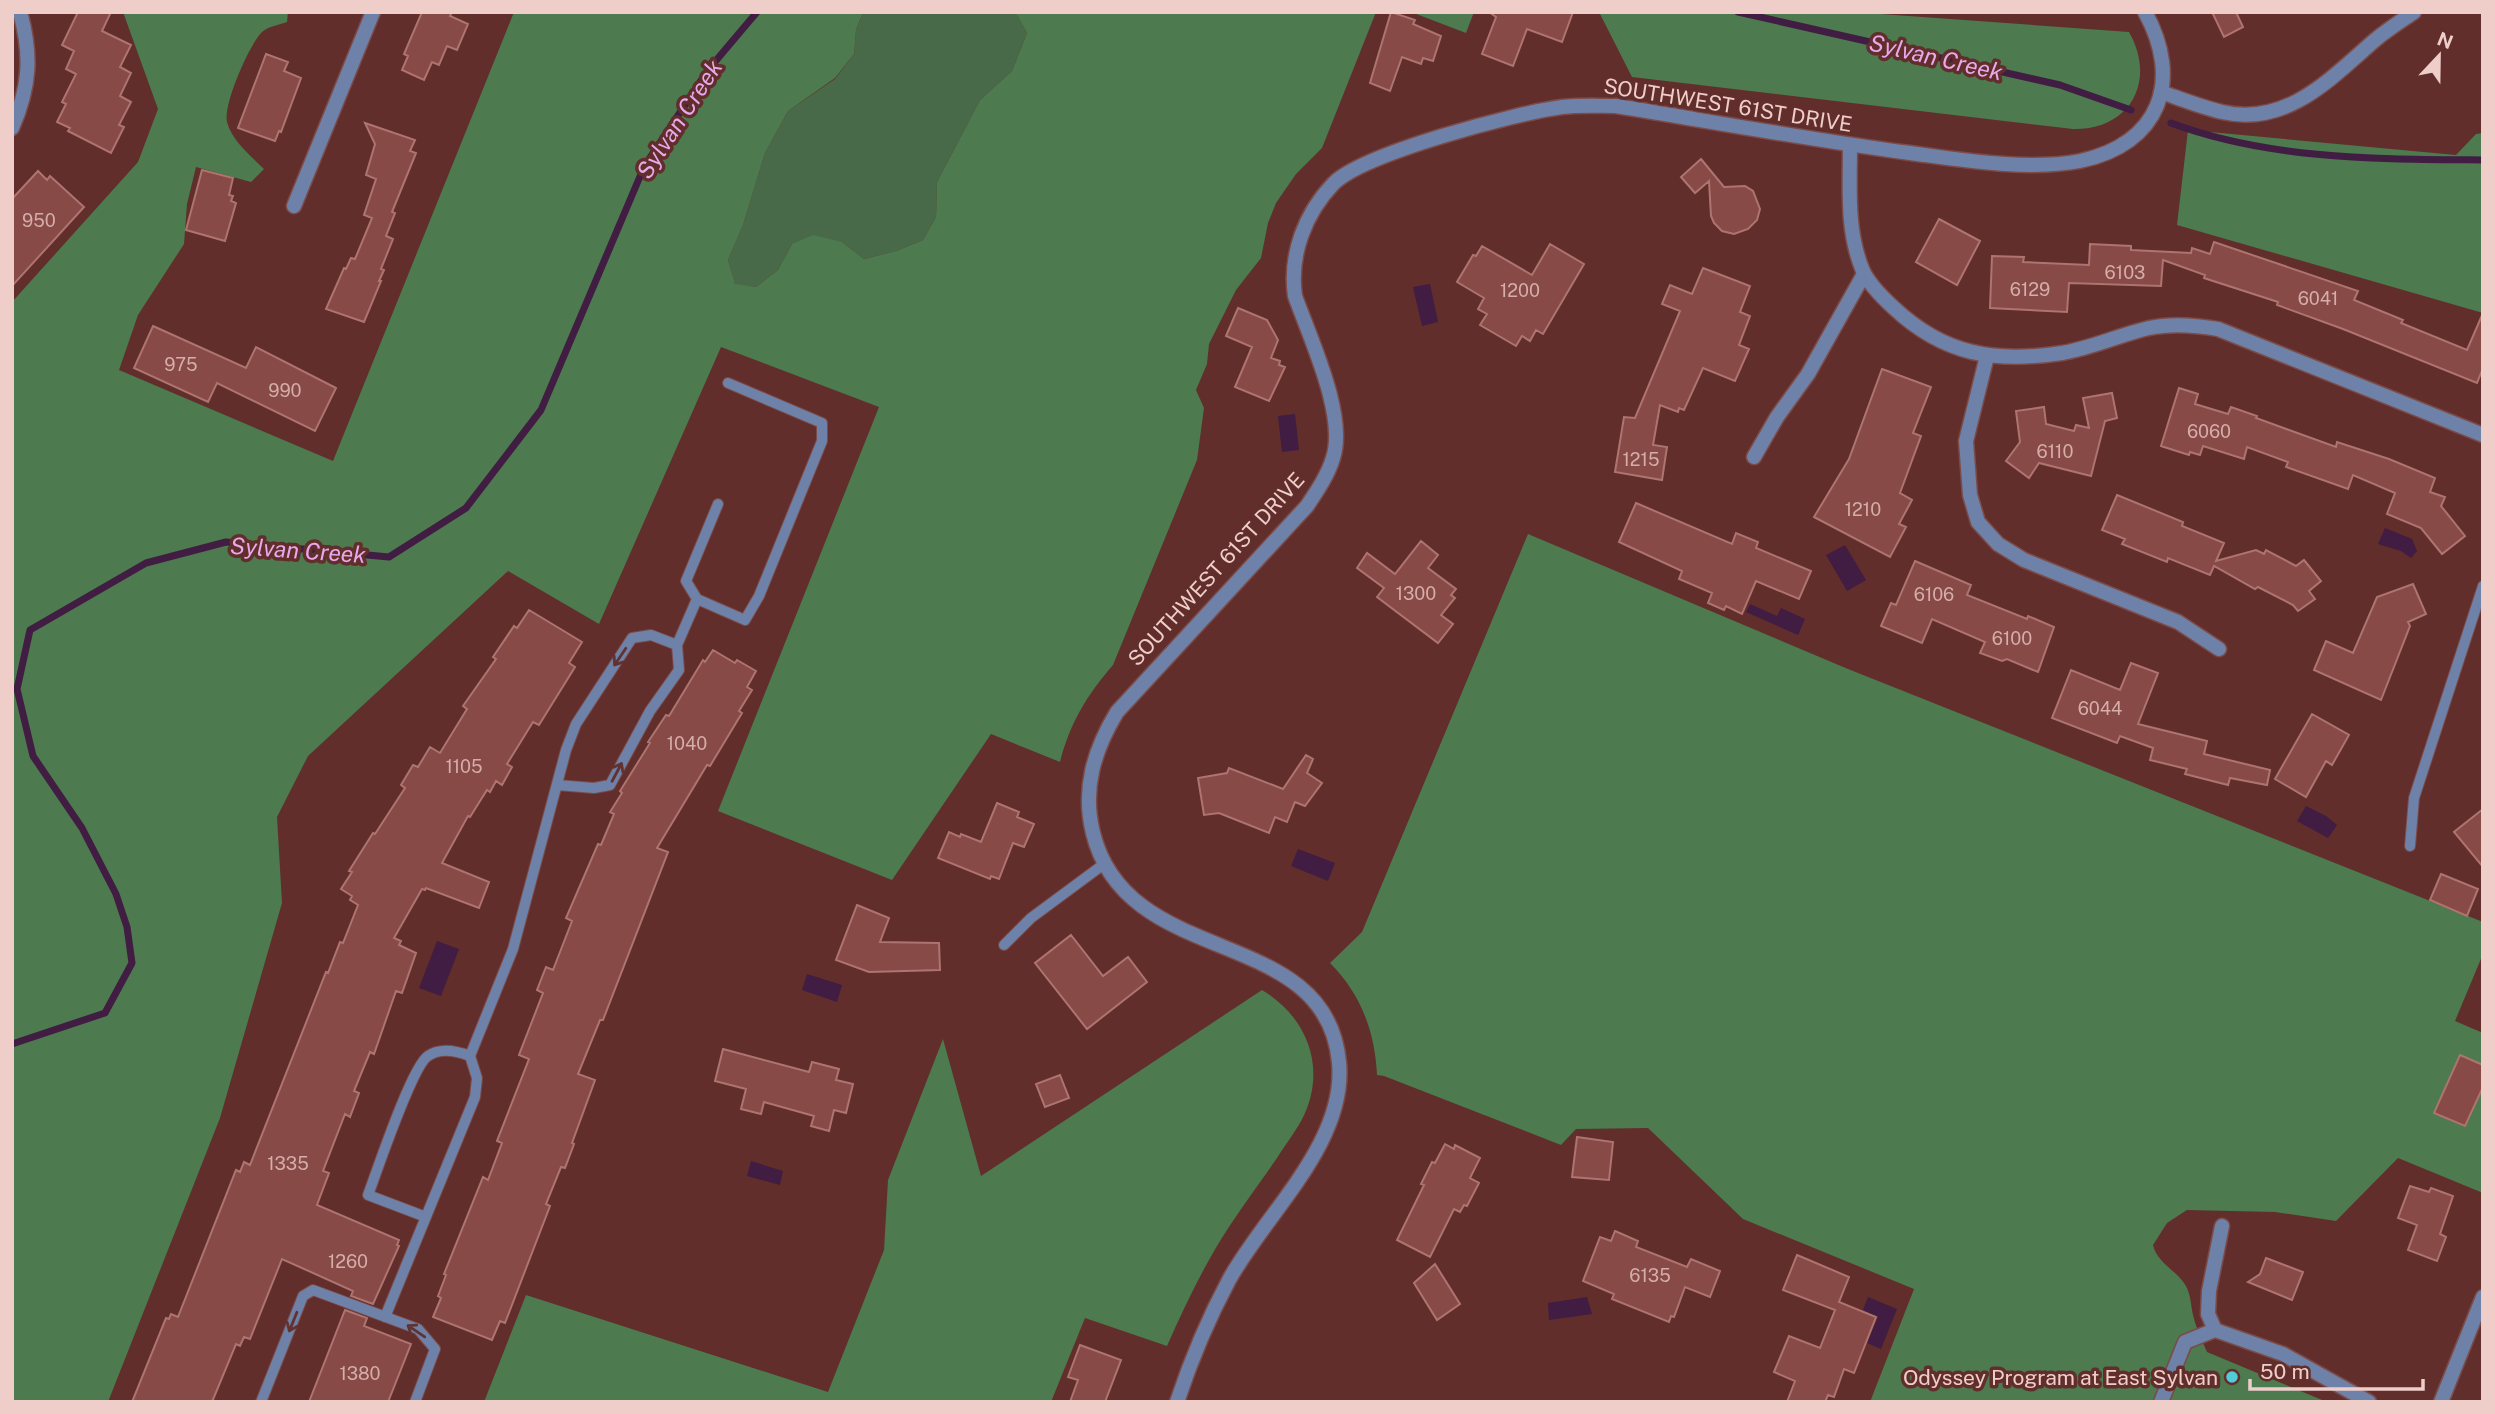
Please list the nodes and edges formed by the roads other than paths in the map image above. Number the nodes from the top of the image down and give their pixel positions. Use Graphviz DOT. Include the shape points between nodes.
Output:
graph roads {
  1 [pos="20,12"];
  2 [pos="373,12"];
  3 [pos="2145,12"];
  4 [pos="2414,12"];
  5 [pos="2161,92"];
  6 [pos="12,128"];
  7 [pos="1850,145"];
  8 [pos="294,206"];
  9 [pos="1864,274"];
  10 [pos="1987,356"];
  11 [pos="728,383"];
  12 [pos="2483,435"];
  13 [pos="1754,457"];
  14 [pos="718,504"];
  15 [pos="2483,586"];
  16 [pos="697,599"];
  17 [pos="677,645"];
  18 [pos="2219,649"];
  19 [pos="556,785"];
  20 [pos="2410,846"];
  21 [pos="1104,864"];
  22 [pos="1004,945"];
  23 [pos="470,1056"];
  24 [pos="426,1217"];
  25 [pos="2222,1227"];
  26 [pos="2483,1297"];
  27 [pos="386,1317"];
  28 [pos="2215,1330"];
  29 [pos="261,1402"];
  30 [pos="415,1402"];
  31 [pos="1177,1402"];
  32 [pos="2161,1402"];
  33 [pos="2370,1402"];
  34 [pos="2441,1402"];
  1 -- 6 [label="street" via="27,49 27,87"];
  2 -- 8 [label="street"];
  3 -- 5 [label="street, SOUTHWEST 61ST DRIVE" via="2160,43"];
  4 -- 5 [label="street" via="2287,108 2258,114 2224,113"];
  5 -- 7 [label="street, SOUTHWEST 61ST DRIVE" via="2149,120 2134,136 2113,150 2078,161 1993,162"];
  7 -- 9 [label="street" via="1849,208"];
  7 -- 21 [label="street, SOUTHWEST 61ST DRIVE" via="1588,105 1535,112 1454,133 1368,162 1334,183 1308,219 1293,270 1295,296 1335,416 1333,460 1307,506 1110,724 1097,750 1089,787 1090,822"];
  9 -- 10 [label="street" via="1926,335"];
  9 -- 13 [label="street" via="1808,374"];
  10 -- 12 [label="street" via="2065,353 2168,325 2218,329"];
  10 -- 18 [label="street" via="1966,441 1970,495 1978,522 1998,544 2024,560 2178,622"];
  11 -- 16 [label="lane" via="822,423 822,441 745,620"];
  14 -- 16 [label="lane" via="686,581"];
  15 -- 20 [label="lane" via="2414,798"];
  16 -- 17 [label="lane"];
  19 -- 17 [label="lane, one-way" via="610,785 650,710 679,670"];
  17 -- 19 [label="lane, one-way" via="651,635 632,638 576,724"];
  19 -- 23 [label="lane" via="513,949"];
  21 -- 22 [label="lane" via="1031,918"];
  21 -- 31 [label="street, SOUTHWEST 61ST DRIVE" via="1130,898 1153,915 1298,984 1326,1020 1339,1063 1335,1101 1322,1139 1229,1280"];
  23 -- 24 [label="lane" via="477,1078 475,1097"];
  23 -- 24 [label="lane" via="452,1050 428,1055 415,1073 368,1195"];
  24 -- 27 [label="lane"];
  25 -- 28 [label="street" via="2209,1291 2208,1314"];
  26 -- 34 [label="street"];
  27 -- 29 [label="lane, one-way" via="313,1290 303,1296"];
  30 -- 27 [label="lane, one-way" via="435,1349 418,1329"];
  28 -- 32 [label="street" via="2185,1342"];
  28 -- 33 [label="street" via="2283,1354"];
}
